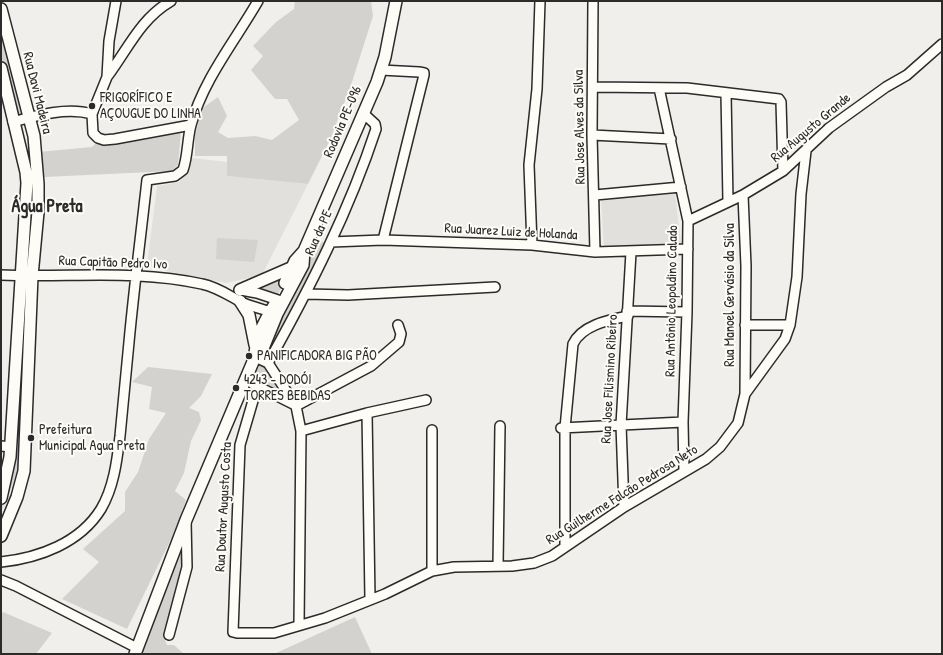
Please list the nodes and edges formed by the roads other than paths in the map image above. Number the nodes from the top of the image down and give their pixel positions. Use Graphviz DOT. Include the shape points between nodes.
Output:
graph roads {
  1 [pos="116,1"];
  2 [pos="171,1"];
  3 [pos="258,1"];
  4 [pos="396,1"];
  5 [pos="540,1"];
  6 [pos="593,1"];
  7 [pos="1,9"];
  8 [pos="942,44"];
  9 [pos="1,68"];
  10 [pos="381,70"];
  11 [pos="107,77"];
  12 [pos="592,86"];
  13 [pos="659,88"];
  14 [pos="726,93"];
  15 [pos="363,113"];
  16 [pos="92,114"];
  17 [pos="29,117"];
  18 [pos="13,122"];
  19 [pos="191,125"];
  20 [pos="592,135"];
  21 [pos="671,139"];
  22 [pos="806,151"];
  23 [pos="784,171"];
  24 [pos="681,187"];
  25 [pos="595,195"];
  26 [pos="743,195"];
  27 [pos="728,202"];
  28 [pos="688,221"];
  29 [pos="383,240"];
  30 [pos="331,242"];
  31 [pos="532,246"];
  32 [pos="688,249"];
  33 [pos="304,251"];
  34 [pos="595,252"];
  35 [pos="631,252"];
  36 [pos="293,267"];
  37 [pos="1,275"];
  38 [pos="20,276"];
  39 [pos="32,276"];
  40 [pos="137,276"];
  41 [pos="495,287"];
  42 [pos="240,290"];
  43 [pos="223,291"];
  44 [pos="306,294"];
  45 [pos="240,301"];
  46 [pos="280,301"];
  47 [pos="687,312"];
  48 [pos="274,313"];
  49 [pos="627,314"];
  50 [pos="746,324"];
  51 [pos="398,325"];
  52 [pos="790,325"];
  53 [pos="255,351"];
  54 [pos="268,363"];
  55 [pos="247,381"];
  56 [pos="257,387"];
  57 [pos="745,394"];
  58 [pos="426,400"];
  59 [pos="296,406"];
  60 [pos="367,413"];
  61 [pos="683,422"];
  62 [pos="500,426"];
  63 [pos="621,426"];
  64 [pos="563,428"];
  65 [pos="432,430"];
  66 [pos="301,431"];
  67 [pos="6,446"];
  68 [pos="684,471"];
  69 [pos="1,498"];
  70 [pos="624,507"];
  71 [pos="186,520"];
  72 [pos="1,536"];
  73 [pos="565,547"];
  74 [pos="1,562"];
  75 [pos="498,565"];
  76 [pos="432,570"];
  77 [pos="1,580"];
  78 [pos="370,600"];
  79 [pos="299,625"];
  80 [pos="232,632"];
  81 [pos="169,635"];
  82 [pos="136,651"];
  1 -- 11 [label="street" via="109,41"];
  2 -- 11 [label="street" via="150,16 138,29"];
  3 -- 19 [label="street" via="214,72"];
  4 -- 10 [label="main road, Rodovia PE-096"];
  5 -- 31 [label="street" via="537,89 529,165"];
  6 -- 12 [label="street, Rua Jose Alves da Silva"];
  7 -- 17 [label="main road, Rua Davi Madeira"];
  8 -- 22 [label="street, Rua Augusto Grande" via="906,75 829,128"];
  9 -- 18 [label="main road, Rua Davi Madeira"];
  10 -- 15 [label="main road, Rodovia PE-096"];
  10 -- 29 [label="street" via="424,73"];
  11 -- 16 [label="street"];
  12 -- 13 [label="street"];
  12 -- 20 [label="street, Rua Jose Alves da Silva"];
  13 -- 14 [label="street" via="687,88"];
  13 -- 21 [label="street, Rua Antônio Leopoldino Calado"];
  14 -- 23 [label="street" via="779,99"];
  14 -- 27 [label="street"];
  15 -- 30 [label="street, Rua da PE" via="375,124 376,129"];
  15 -- 33 [label="main road, Rodovia PE-096"];
  16 -- 17 [label="street" via="79,111"];
  16 -- 19 [label="street" via="93,133 104,140"];
  17 -- 18 [label="street"];
  17 -- 39 [label="main road, Rua Davi Madeira" via="36,154 38,184"];
  18 -- 38 [label="main road, Rua Davi Madeira" via="27,183"];
  19 -- 40 [label="street" via="185,165 180,174 147,180"];
  20 -- 21 [label="street"];
  20 -- 25 [label="street, Rua Jose Alves da Silva"];
  21 -- 24 [label="street, Rua Antônio Leopoldino Calado"];
  22 -- 23 [label="street, Rua Augusto Grande"];
  22 -- 52 [label="street, Rua Guilherme Falcão Pedrosa Neto" via="797,277"];
  23 -- 26 [label="street, Rua Augusto Grande"];
  24 -- 25 [label="street"];
  24 -- 28 [label="street, Rua Antônio Leopoldino Calado"];
  25 -- 34 [label="street, Rua Jose Alves da Silva"];
  26 -- 27 [label="street, Rua Augusto Grande"];
  26 -- 50 [label="street, Rua Manoel Gervásio da Silva"];
  27 -- 28 [label="street, Rua Augusto Grande"];
  28 -- 32 [label="street, Rua Antônio Leopoldino Calado"];
  29 -- 30 [label="street, Rua Juarez Luiz de Holanda"];
  29 -- 31 [label="street, Rua Juarez Luiz de Holanda"];
  30 -- 44 [label="street, Rua da PE"];
  31 -- 34 [label="street, Rua Juarez Luiz de Holanda"];
  32 -- 35 [label="street, Rua Juarez Luiz de Holanda"];
  32 -- 47 [label="street, Rua Antônio Leopoldino Calado"];
  33 -- 36 [label="main road"];
  33 -- 46 [label="main road" via="303,265"];
  34 -- 35 [label="street, Rua Juarez Luiz de Holanda"];
  35 -- 49 [label="street, Rua Jose Filismino Ribeiro"];
  36 -- 42 [label="main road"];
  36 -- 46 [label="main road"];
  37 -- 38 [label="street, Rua Capitão Pedro Ivo"];
  38 -- 39 [label="street, Rua Capitão Pedro Ivo"];
  38 -- 67 [label="main road, Rua Davi Madeira"];
  39 -- 40 [label="street, Rua Capitão Pedro Ivo"];
  39 -- 72 [label="main road, Rua Davi Madeira" via="24,471 17,497"];
  40 -- 43 [label="street, Rua Capitão Pedro Ivo" via="204,284"];
  40 -- 74 [label="street" via="117,455 107,498 89,526 67,543 38,555"];
  41 -- 44 [label="street" via="348,295"];
  42 -- 43 [label="street, Rua Capitão Pedro Ivo"];
  42 -- 46 [label="street, Rua Capitão Pedro Ivo" via="252,291"];
  43 -- 45 [label="street, Rua Capitão Pedro Ivo"];
  44 -- 54 [label="street, Rua da PE"];
  45 -- 48 [label="street, Rua Capitão Pedro Ivo"];
  45 -- 53 [label="main road" via="249,315"];
  46 -- 48 [label="main road"];
  47 -- 49 [label="street"];
  47 -- 61 [label="street, Rua Antônio Leopoldino Calado"];
  48 -- 53 [label="main road" via="262,325"];
  49 -- 63 [label="street, Rua Jose Filismino Ribeiro"];
  49 -- 64 [label="street" via="595,325 575,339"];
  50 -- 52 [label="street"];
  50 -- 57 [label="street, Rua Manoel Gervásio da Silva"];
  51 -- 59 [label="street" via="401,334 399,342 371,366"];
  52 -- 57 [label="street, Rua Guilherme Falcão Pedrosa Neto" via="785,339"];
  53 -- 54 [label="street"];
  53 -- 55 [label="main road"];
  54 -- 59 [label="street"];
  55 -- 56 [label="street"];
  55 -- 71 [label="main road"];
  56 -- 59 [label="street"];
  56 -- 80 [label="street, Rua Doutor Augusto Costa" via="240,445"];
  57 -- 68 [label="street, Rua Guilherme Falcão Pedrosa Neto" via="738,423 720,447 706,459"];
  58 -- 60 [label="street"];
  59 -- 66 [label="street"];
  60 -- 66 [label="street"];
  60 -- 78 [label="street"];
  61 -- 63 [label="street"];
  61 -- 68 [label="street, Rua Antônio Leopoldino Calado"];
  62 -- 75 [label="street"];
  63 -- 64 [label="street"];
  63 -- 70 [label="street, Rua Jose Filismino Ribeiro"];
  64 -- 73 [label="street"];
  65 -- 76 [label="street"];
  66 -- 79 [label="street"];
  67 -- 69 [label="main road, Rua Davi Madeira" via="8,470"];
  68 -- 70 [label="street, Rua Guilherme Falcão Pedrosa Neto"];
  70 -- 73 [label="street, Rua Guilherme Falcão Pedrosa Neto"];
  71 -- 81 [label="street" via="187,567"];
  71 -- 82 [label="main road"];
  73 -- 75 [label="street, Rua Guilherme Falcão Pedrosa Neto" via="534,564"];
  75 -- 76 [label="street, Rua Guilherme Falcão Pedrosa Neto" via="454,566"];
  76 -- 78 [label="street, Rua Guilherme Falcão Pedrosa Neto"];
  77 -- 82 [label="street"];
  78 -- 79 [label="street, Rua Guilherme Falcão Pedrosa Neto" via="325,618"];
  79 -- 80 [label="street, Rua Guilherme Falcão Pedrosa Neto" via="274,633"];
}
